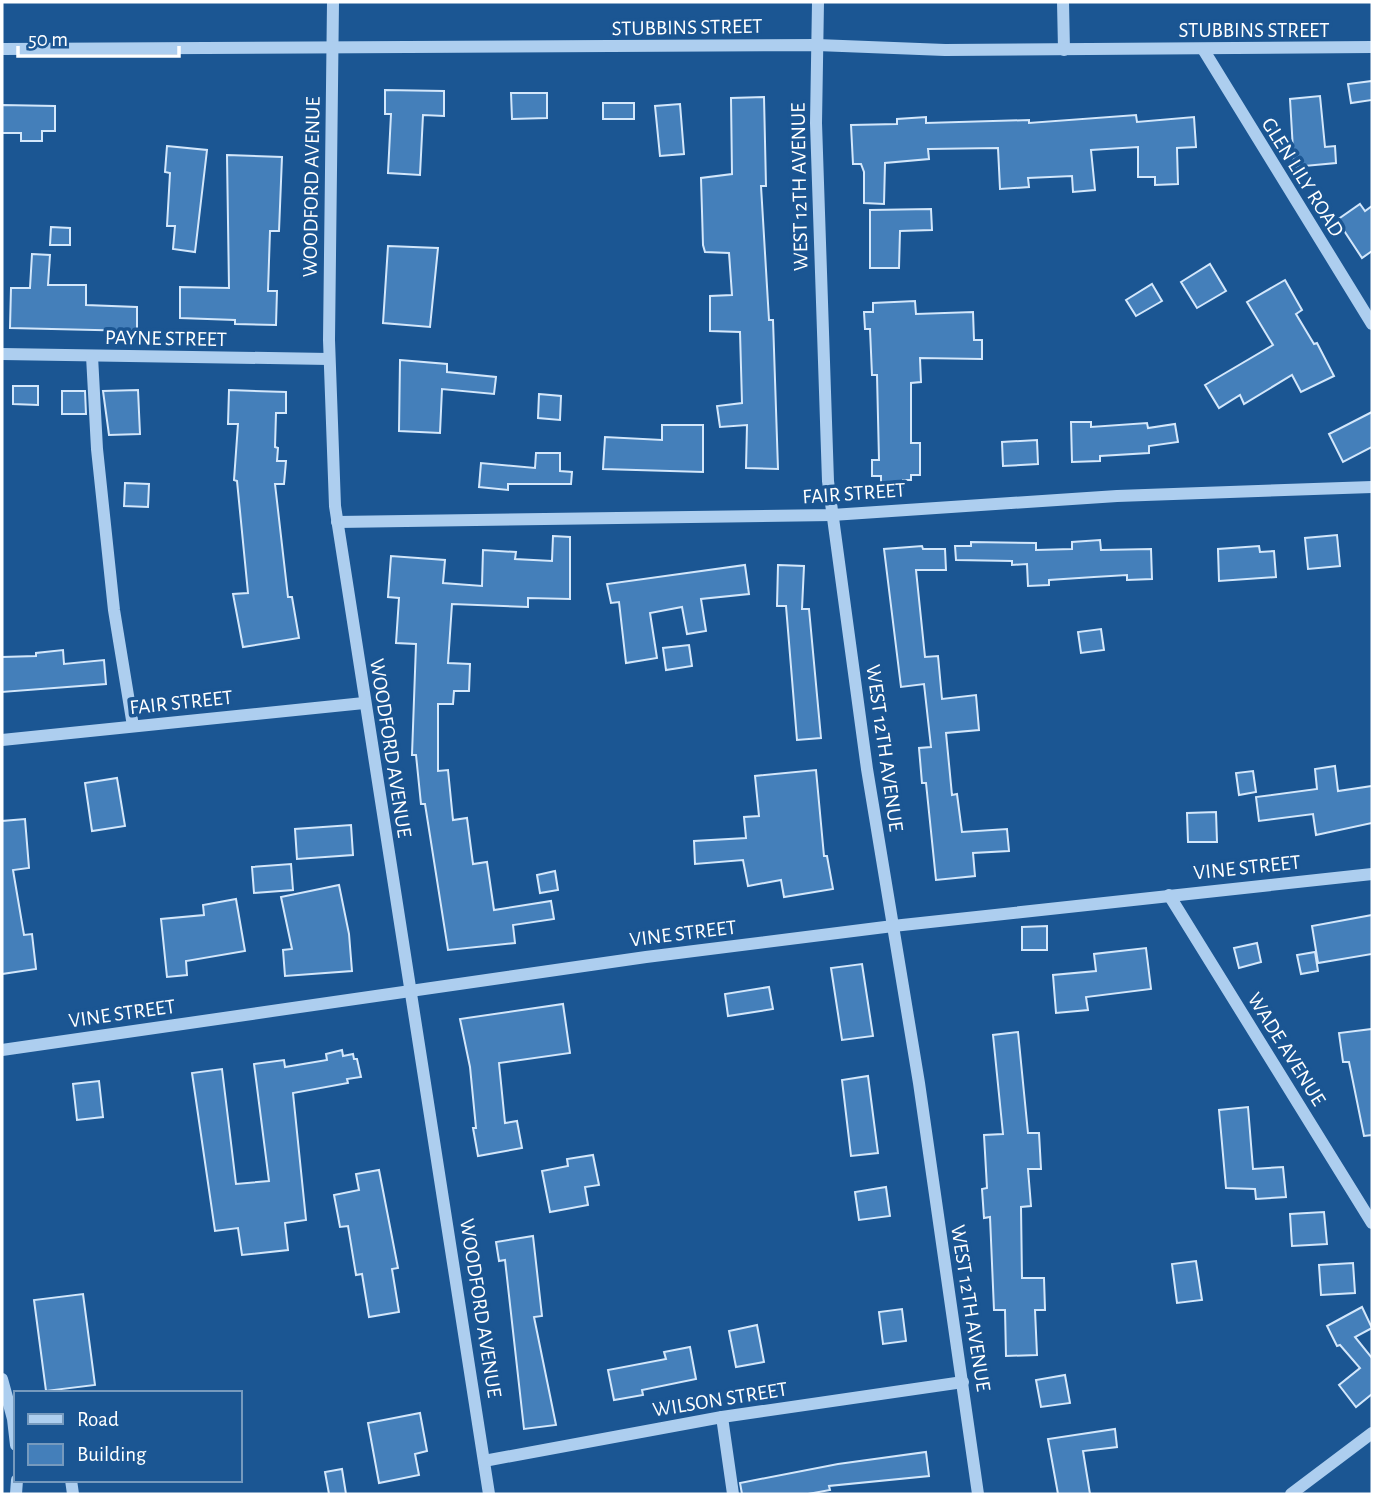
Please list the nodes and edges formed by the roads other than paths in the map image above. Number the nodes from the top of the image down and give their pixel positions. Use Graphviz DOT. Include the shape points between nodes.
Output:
graph roads {
  1 [pos="333,2"];
  2 [pos="818,2"];
  3 [pos="1063,2"];
  4 [pos="817,44"];
  5 [pos="1372,47"];
  6 [pos="2,49"];
  7 [pos="332,49"];
  8 [pos="1203,49"];
  9 [pos="1064,50"];
  10 [pos="1372,324"];
  11 [pos="2,354"];
  12 [pos="92,356"];
  13 [pos="329,359"];
  14 [pos="1372,487"];
  15 [pos="832,515"];
  16 [pos="337,522"];
  17 [pos="364,703"];
  18 [pos="133,726"];
  19 [pos="2,740"];
  20 [pos="1372,874"];
  21 [pos="1168,895"];
  22 [pos="893,926"];
  23 [pos="412,992"];
  24 [pos="2,1050"];
  25 [pos="1372,1223"];
  26 [pos="2,1379"];
  27 [pos="963,1382"];
  28 [pos="722,1417"];
  29 [pos="14,1428"];
  30 [pos="1372,1433"];
  31 [pos="484,1461"];
  32 [pos="489,1494"];
  33 [pos="733,1494"];
  34 [pos="978,1494"];
  35 [pos="1291,1494"];
  1 -- 7 [label="street, WOODFORD AVENUE"];
  2 -- 4 [label="street, WEST 12TH AVENUE"];
  3 -- 9 [label="street"];
  4 -- 7 [label="street, STUBBINS STREET"];
  4 -- 9 [label="street, STUBBINS STREET"];
  4 -- 15 [label="street, WEST 12TH AVENUE" via="821,329"];
  5 -- 8 [label="street, STUBBINS STREET"];
  6 -- 7 [label="street, STUBBINS STREET"];
  7 -- 13 [label="street, WOODFORD AVENUE"];
  8 -- 9 [label="street, STUBBINS STREET"];
  8 -- 10 [label="street, GLEN LILY ROAD"];
  11 -- 12 [label="street, PAYNE STREET"];
  12 -- 13 [label="street, PAYNE STREET"];
  12 -- 18 [label="street" via="114,610"];
  13 -- 16 [label="street, WOODFORD AVENUE"];
  14 -- 15 [label="street, FAIR STREET" via="1117,496"];
  15 -- 16 [label="street, FAIR STREET"];
  15 -- 22 [label="street, WEST 12TH AVENUE"];
  16 -- 17 [label="street, WOODFORD AVENUE"];
  17 -- 18 [label="street, FAIR STREET"];
  17 -- 23 [label="street, WOODFORD AVENUE"];
  18 -- 19 [label="street, FAIR STREET"];
  20 -- 21 [label="street, VINE STREET"];
  21 -- 22 [label="street, VINE STREET"];
  21 -- 25 [label="street, WADE AVENUE"];
  22 -- 23 [label="street, VINE STREET"];
  22 -- 27 [label="street, WEST 12TH AVENUE"];
  23 -- 24 [label="street, VINE STREET"];
  23 -- 31 [label="street, WOODFORD AVENUE"];
  26 -- 29 [label="street"];
  27 -- 28 [label="street, WILSON STREET"];
  27 -- 34 [label="street, WEST 12TH AVENUE"];
  28 -- 31 [label="street, WILSON STREET"];
  28 -- 33 [label="street"];
  30 -- 35 [label="street"];
  31 -- 32 [label="street, WOODFORD AVENUE"];
}
